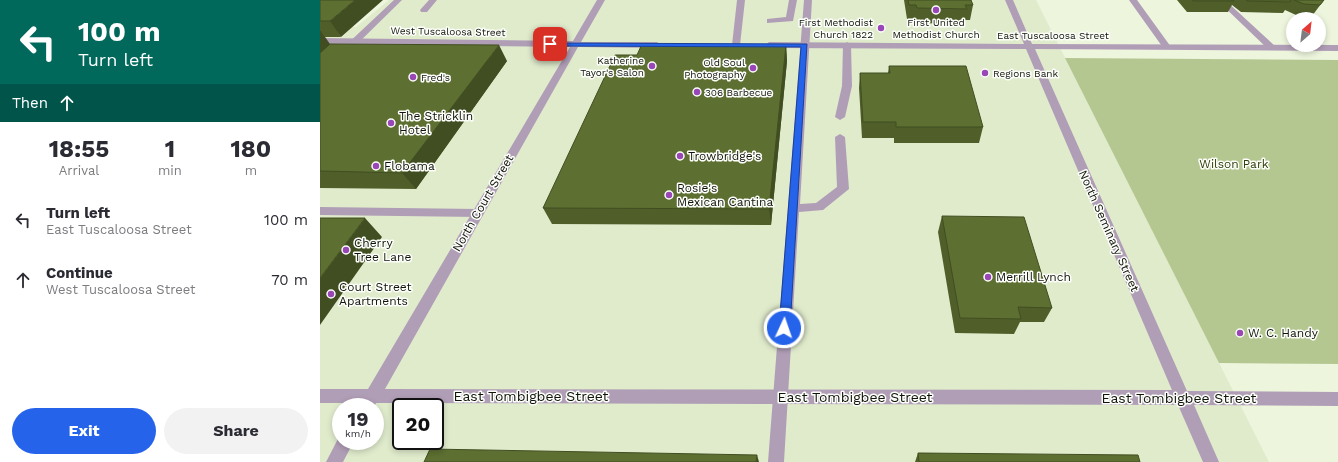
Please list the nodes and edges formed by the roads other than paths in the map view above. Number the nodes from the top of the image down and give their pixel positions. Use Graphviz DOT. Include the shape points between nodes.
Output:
graph roads {
  1 [pos="398,0"];
  2 [pos="433,0"];
  3 [pos="602,0"];
  4 [pos="741,0"];
  5 [pos="793,0"];
  6 [pos="808,0"];
  7 [pos="1009,0"];
  8 [pos="1133,0"];
  9 [pos="1221,0"];
  10 [pos="424,10"];
  11 [pos="770,22"];
  12 [pos="320,41"];
  13 [pos="356,41"];
  14 [pos="575,45"];
  15 [pos="666,45"];
  16 [pos="735,45"];
  17 [pos="762,45"];
  18 [pos="804,45"];
  19 [pos="846,45"];
  20 [pos="1028,46"];
  21 [pos="1167,47"];
  22 [pos="1272,48"];
  23 [pos="1338,48"];
  24 [pos="338,57"];
  25 [pos="840,118"];
  26 [pos="840,137"];
  27 [pos="792,208"];
  28 [pos="320,211"];
  29 [pos="478,213"];
  30 [pos="320,396"];
  31 [pos="780,397"];
  32 [pos="340,398"];
  33 [pos="371,398"];
  34 [pos="1182,398"];
  35 [pos="1338,399"];
  36 [pos="384,401"];
  37 [pos="341,450"];
  38 [pos="334,462"];
  39 [pos="776,462"];
  40 [pos="1211,462"];
  1 -- 13 [label="street"];
  2 -- 10 [label="street"];
  3 -- 14 [label="street, North Court Street"];
  4 -- 16 [label="street"];
  5 -- 11 [label="street" via="790,19"];
  6 -- 18 [label="street"];
  7 -- 20 [label="street, North Seminary Street"];
  8 -- 21 [label="street"];
  9 -- 22 [label="street"];
  12 -- 13 [label="street, West Tuscaloosa Street"];
  13 -- 14 [label="street, West Tuscaloosa Street"];
  13 -- 24 [label="street"];
  14 -- 15 [label="street"];
  14 -- 29 [label="street, North Court Street"];
  17 -- 18 [label="street, East Tuscaloosa Street"];
  18 -- 19 [label="street, East Tuscaloosa Street"];
  18 -- 27 [label="street"];
  19 -- 20 [label="street, East Tuscaloosa Street"];
  19 -- 25 [label="street" via="847,86"];
  20 -- 21 [label="street, East Tuscaloosa Street"];
  20 -- 34 [label="street, North Seminary Street"];
  21 -- 22 [label="street, East Tuscaloosa Street"];
  22 -- 23 [label="street, East Tuscaloosa Street"];
  26 -- 27 [label="street" via="842,189 819,207"];
  27 -- 31 [label="street"];
  28 -- 29 [label="street"];
  29 -- 33 [label="street, North Court Street"];
  30 -- 32 [label="street, East Tombigbee Street"];
  31 -- 34 [label="street, East Tombigbee Street"];
  31 -- 36 [label="street, East Tombigbee Street"];
  31 -- 39 [label="street"];
  34 -- 35 [label="street, East Tombigbee Street"];
  34 -- 40 [label="street, North Seminary Street"];
  37 -- 38 [label="street"];
}
